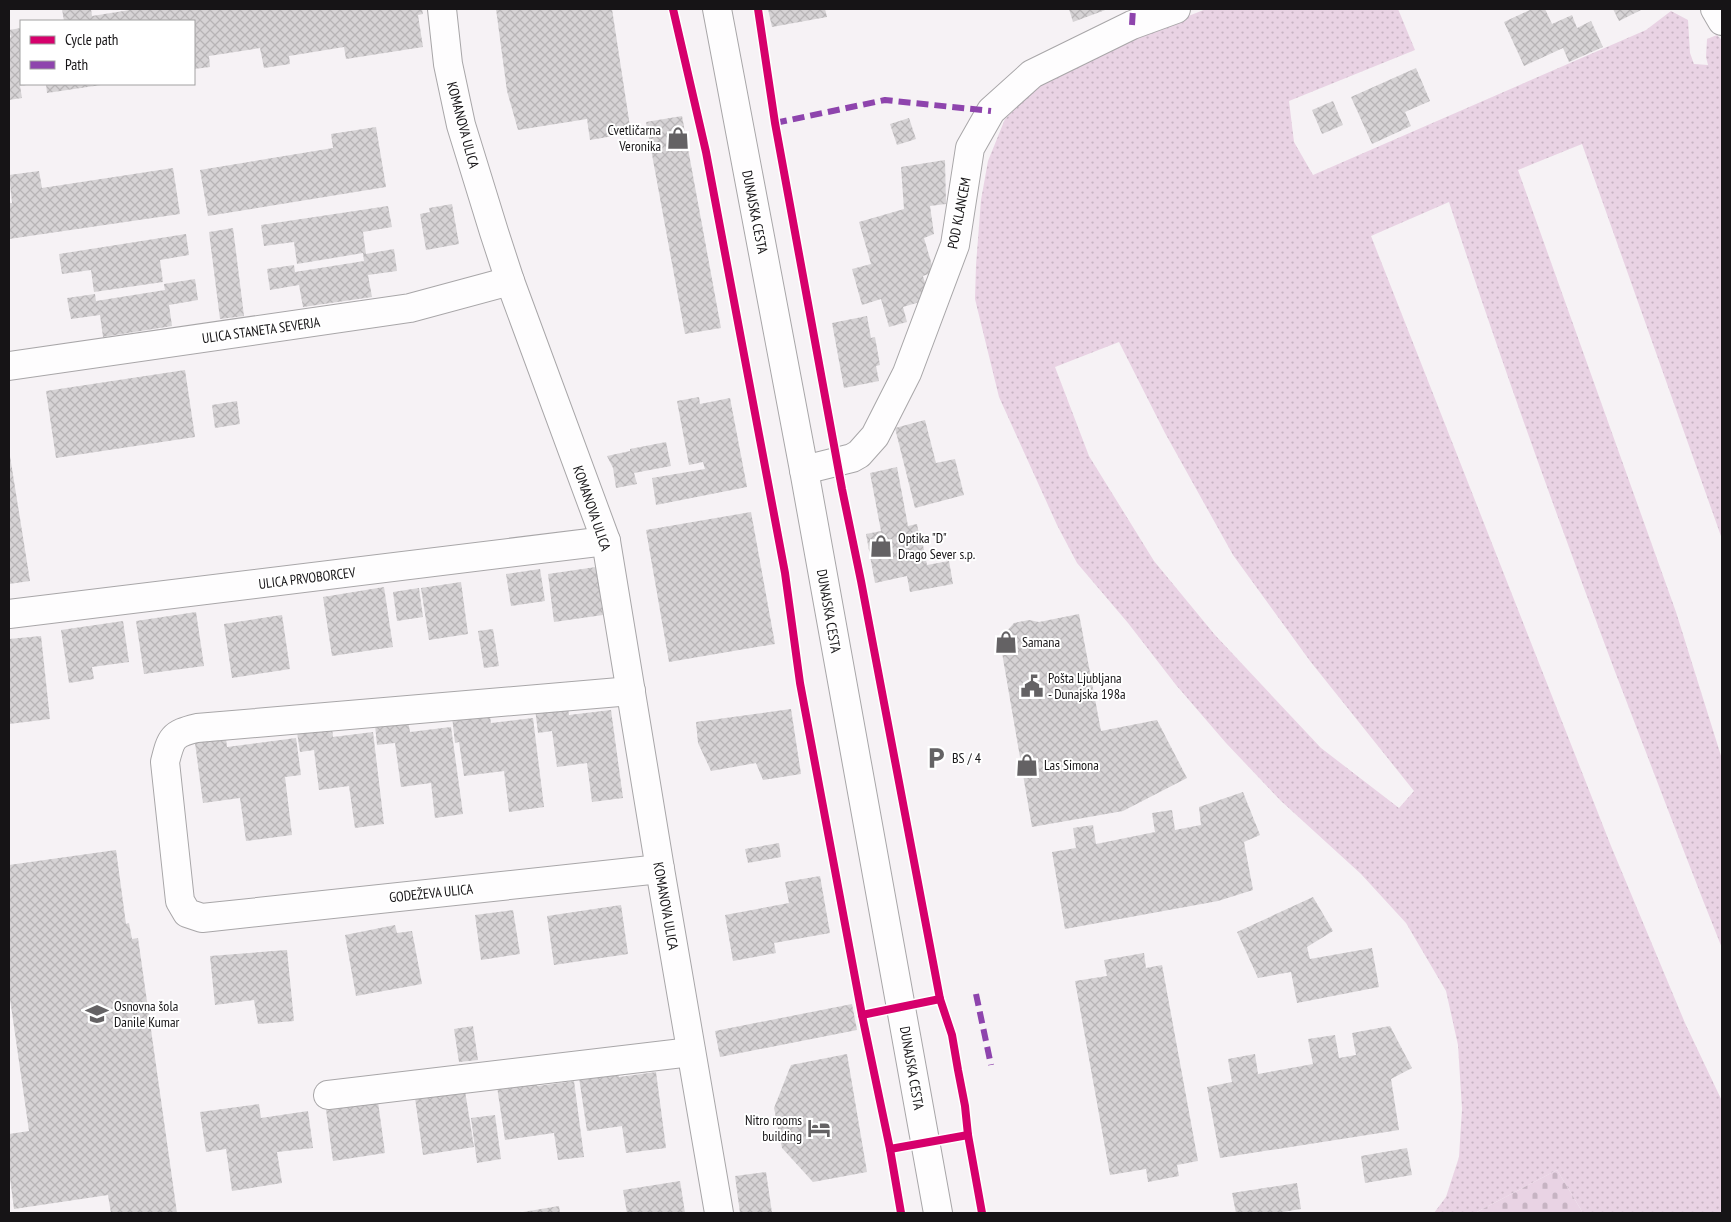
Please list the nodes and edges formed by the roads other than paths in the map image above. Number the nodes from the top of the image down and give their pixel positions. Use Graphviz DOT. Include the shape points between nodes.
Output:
graph roads {
  1 [pos="442,9"];
  2 [pos="717,9"];
  3 [pos="1176,9"];
  4 [pos="1714,9"];
  5 [pos="1132,17"];
  6 [pos="1722,21"];
  7 [pos="510,281"];
  8 [pos="9,366"];
  9 [pos="804,470"];
  10 [pos="606,541"];
  11 [pos="9,614"];
  12 [pos="631,691"];
  13 [pos="660,869"];
  14 [pos="691,1052"];
  15 [pos="328,1095"];
  16 [pos="719,1213"];
  17 [pos="938,1213"];
  1 -- 7 [label="street, KOMANOVA ULICA" via="448,64 461,125"];
  2 -- 9 [label="street, DUNAJSKA CESTA"];
  3 -- 5 [label="street, POD KLANCEM"];
  4 -- 6 [label="street"];
  5 -- 9 [label="street, POD KLANCEM" via="1032,74 991,111 970,148 955,245 907,373 875,436 852,458"];
  7 -- 8 [label="street, ULICA STANETA SEVERJA" via="410,308"];
  7 -- 10 [label="street, KOMANOVA ULICA"];
  9 -- 17 [label="street, DUNAJSKA CESTA"];
  10 -- 11 [label="street, ULICA PRVOBORCEV"];
  10 -- 12 [label="street, KOMANOVA ULICA"];
  12 -- 13 [label="street, KOMANOVA ULICA"];
  12 -- 13 [label="street, GODEŽEVA ULICA" via="180,732 169,744 165,762 180,901 187,913 202,918"];
  13 -- 14 [label="street, KOMANOVA ULICA"];
  14 -- 15 [label="street"];
  14 -- 16 [label="street, KOMANOVA ULICA"];
}
